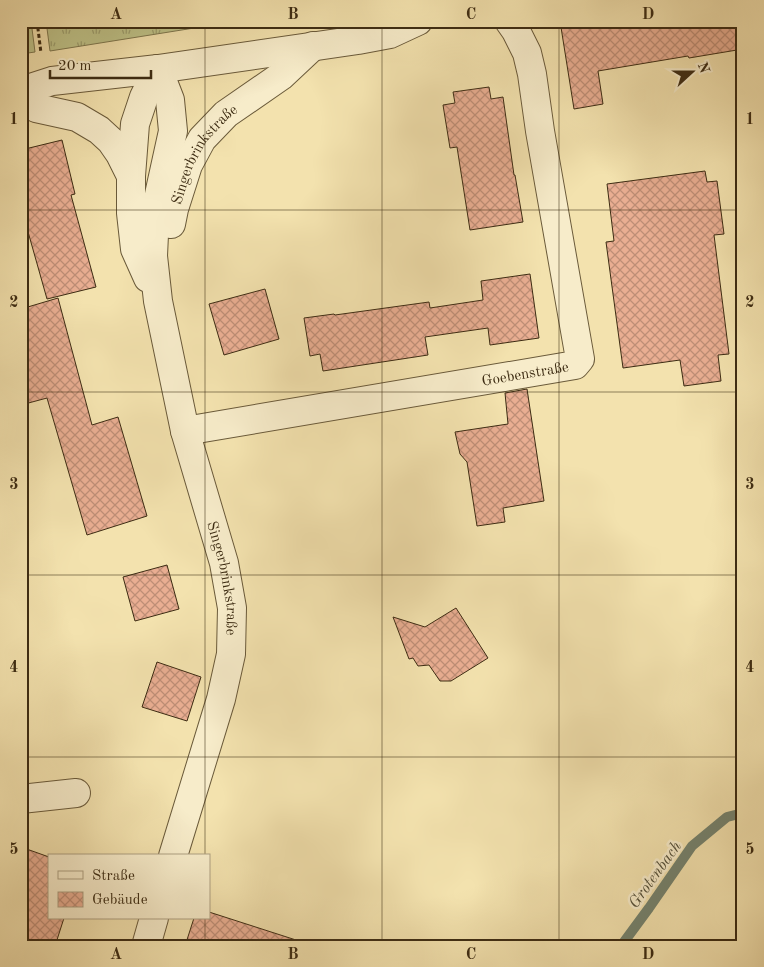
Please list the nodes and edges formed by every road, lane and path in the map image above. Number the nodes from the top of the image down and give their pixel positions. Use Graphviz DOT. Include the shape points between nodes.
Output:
graph roads {
  1 [pos="37,21"];
  2 [pos="418,21"];
  3 [pos="509,21"];
  4 [pos="313,46"];
  5 [pos="42,56"];
  6 [pos="158,69"];
  7 [pos="21,91"];
  8 [pos="21,97"];
  9 [pos="131,176"];
  10 [pos="158,301"];
  11 [pos="185,431"];
  12 [pos="76,793"];
  13 [pos="21,799"];
  14 [pos="175,854"];
  15 [pos="153,920"];
  16 [pos="146,946"];
  1 -- 5 [label="path"];
  2 -- 4 [label="street" via="390,34"];
  3 -- 11 [label="street, Goebenstraße" via="526,53 532,74 580,359 575,365"];
  4 -- 6 [label="street"];
  4 -- 10 [label="street, Singerbrinkstraße" via="281,76 226,114 202,140 188,165 174,209"];
  6 -- 7 [label="street" via="52,81"];
  6 -- 9 [label="street, Singerbrinkstraße" via="135,124"];
  6 -- 10 [label="street, Singerbrinkstraße" via="170,100 174,131 155,213 153,256"];
  8 -- 9 [label="street, Singerbrinkstraße" via="36,108 77,117 99,130 120,154"];
  9 -- 10 [label="street, Singerbrinkstraße" via="131,213 136,249"];
  10 -- 11 [label="street, Singerbrinkstraße"];
  11 -- 14 [label="street, Singerbrinkstraße" via="224,563 232,608 231,654 221,699"];
  12 -- 13 [label="street"];
  15 -- 16 [label="street"];
}
